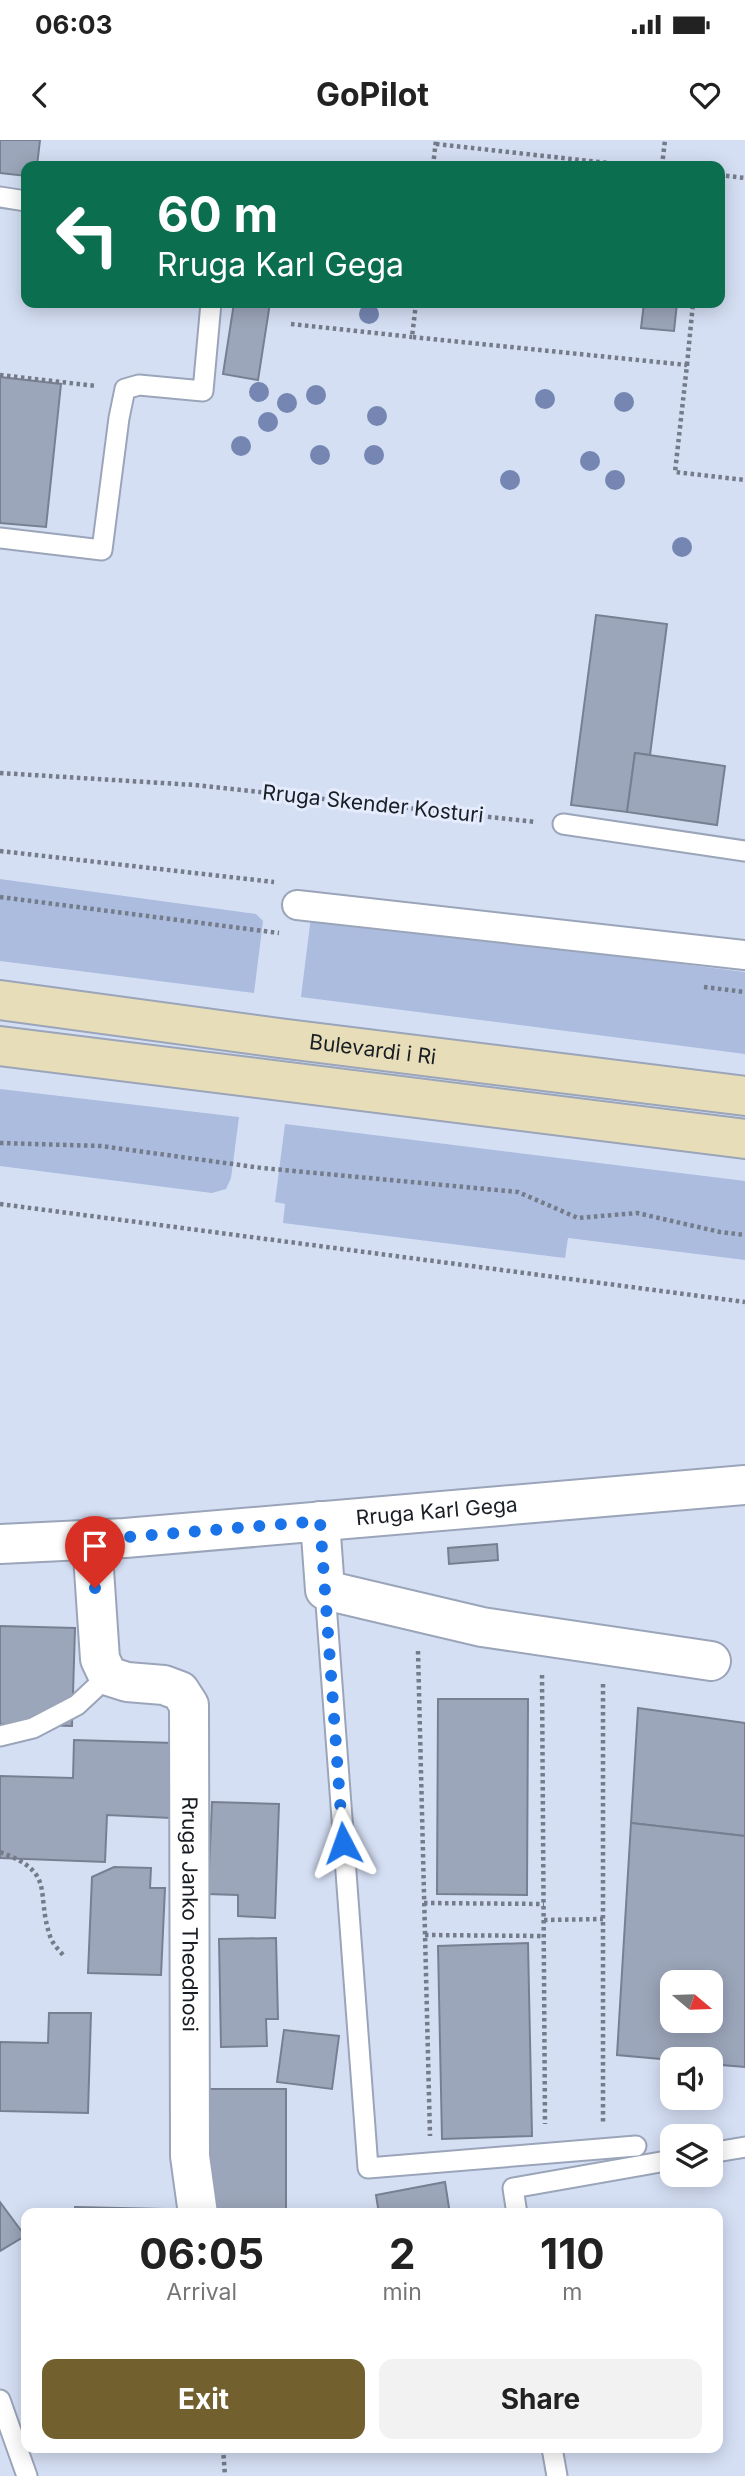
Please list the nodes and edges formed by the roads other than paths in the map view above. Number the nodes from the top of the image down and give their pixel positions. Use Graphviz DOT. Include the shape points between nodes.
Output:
graph roads {
  1 [pos="0,197"];
  2 [pos="21,200"];
  3 [pos="211,308"];
  4 [pos="0,538"];
  5 [pos="563,824"];
  6 [pos="745,851"];
  7 [pos="297,905"];
  8 [pos="745,955"];
  9 [pos="0,999"];
  10 [pos="0,1046"];
  11 [pos="745,1096"];
  12 [pos="745,1139"];
  13 [pos="745,1485"];
  14 [pos="320,1521"];
  15 [pos="92,1540"];
  16 [pos="0,1544"];
  17 [pos="325,1590"];
  18 [pos="711,1661"];
  19 [pos="108,1676"];
  20 [pos="0,1736"];
  21 [pos="636,2146"];
  22 [pos="745,2147"];
  23 [pos="723,2151"];
  24 [pos="660,2162"];
  25 [pos="197,2208"];
  26 [pos="516,2208"];
  27 [pos="0,2400"];
  28 [pos="553,2453"];
  29 [pos="27,2476"];
  30 [pos="557,2476"];
  1 -- 2 [label="lane"];
  3 -- 4 [label="lane" via="204,391 139,385 125,389 102,550"];
  5 -- 6 [label="lane"];
  7 -- 8 [label="street"];
  9 -- 11 [label="main road, Bulevardi i Ri"];
  10 -- 12 [label="main road, Bulevardi i Ri"];
  13 -- 14 [label="street, Rruga Karl Gega"];
  14 -- 15 [label="street, Rruga Karl Gega"];
  14 -- 17 [label="street"];
  15 -- 16 [label="street, Rruga Karl Gega"];
  15 -- 19 [label="street" via="100,1659"];
  17 -- 18 [label="street" via="482,1628"];
  17 -- 21 [label="lane" via="368,2168"];
  19 -- 20 [label="lane" via="77,1705 33,1728"];
  19 -- 25 [label="street, Rruga Janko Theodhosi" via="164,1685 180,1691 189,1705 190,2156"];
  22 -- 23 [label="lane"];
  24 -- 26 [label="lane" via="513,2188"];
  27 -- 29 [label="lane"];
  28 -- 30 [label="lane"];
}
